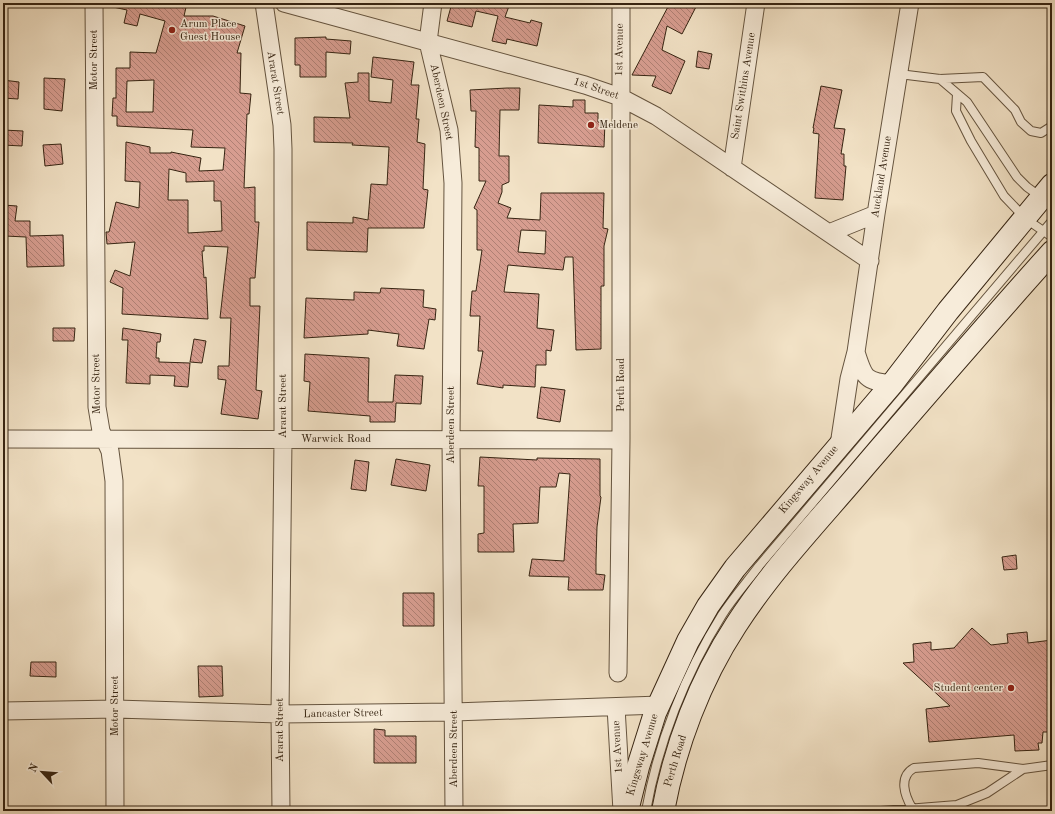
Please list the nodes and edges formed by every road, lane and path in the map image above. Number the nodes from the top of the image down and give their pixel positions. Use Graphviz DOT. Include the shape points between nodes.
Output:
graph roads {
  1 [pos="94,3"];
  2 [pos="264,3"];
  3 [pos="284,3"];
  4 [pos="433,3"];
  5 [pos="621,3"];
  6 [pos="756,3"];
  7 [pos="910,3"];
  8 [pos="428,42"];
  9 [pos="899,74"];
  10 [pos="940,79"];
  11 [pos="957,94"];
  12 [pos="620,96"];
  13 [pos="1052,126"];
  14 [pos="732,168"];
  15 [pos="1049,196"];
  16 [pos="876,214"];
  17 [pos="1026,218"];
  18 [pos="1052,221"];
  19 [pos="1043,231"];
  20 [pos="830,233"];
  21 [pos="1052,237"];
  22 [pos="1052,252"];
  23 [pos="870,261"];
  24 [pos="1044,269"];
  25 [pos="856,352"];
  26 [pos="892,384"];
  27 [pos="105,438"];
  28 [pos="3,439"];
  29 [pos="283,439"];
  30 [pos="451,439"];
  31 [pos="621,440"];
  32 [pos="839,445"];
  33 [pos="618,673"];
  34 [pos="660,705"];
  35 [pos="616,707"];
  36 [pos="116,709"];
  37 [pos="3,711"];
  38 [pos="454,712"];
  39 [pos="280,714"];
  40 [pos="1052,765"];
  41 [pos="1022,770"];
  42 [pos="912,808"];
  43 [pos="115,811"];
  44 [pos="281,811"];
  45 [pos="454,811"];
  46 [pos="622,811"];
  47 [pos="627,811"];
  48 [pos="646,811"];
  49 [pos="663,811"];
  50 [pos="881,811"];
  1 -- 27 [label="street, Motor Street" via="96,407 98,422"];
  2 -- 29 [label="street, Ararat Street" via="282,125"];
  3 -- 8 [label="street, 1st Street"];
  4 -- 8 [label="street"];
  5 -- 12 [label="street, 1st Avenue"];
  6 -- 14 [label="street, Saint Swithins Avenue"];
  7 -- 9 [label="street, Auckland Avenue"];
  8 -- 12 [label="street, 1st Street"];
  8 -- 30 [label="street, Aberdeen Street" via="449,130 452,156"];
  9 -- 10 [label="lane"];
  9 -- 16 [label="street, Auckland Avenue"];
  10 -- 11 [label="lane"];
  10 -- 13 [label="lane" via="983,77 1031,131 1041,132"];
  11 -- 15 [label="lane" via="973,110 1017,176 1027,187"];
  11 -- 17 [label="lane" via="956,111 971,141 1004,196"];
  12 -- 14 [label="street, 1st Street" via="656,116"];
  12 -- 31 [label="street, Perth Road"];
  14 -- 20 [label="street, 1st Street"];
  15 -- 17 [label="main road, Kingsway Avenue"];
  16 -- 20 [label="street"];
  16 -- 23 [label="street, Auckland Avenue"];
  17 -- 19 [label="lane"];
  17 -- 26 [label="main road, Kingsway Avenue"];
  18 -- 19 [label="lane"];
  19 -- 21 [label="lane"];
  19 -- 48 [label="lane" via="759,566 723,615 698,658 672,718"];
  20 -- 23 [label="street, 1st Street"];
  22 -- 24 [label="main road"];
  23 -- 25 [label="street, Auckland Avenue"];
  24 -- 49 [label="main road, Perth Road" via="902,422 767,582 736,625 691,711"];
  25 -- 26 [label="street, Auckland Avenue" via="861,370 868,379"];
  25 -- 32 [label="street, Auckland Avenue" via="849,379"];
  26 -- 32 [label="main road, Kingsway Avenue"];
  27 -- 28 [label="street, Warwick Road"];
  27 -- 29 [label="street, Warwick Road"];
  27 -- 36 [label="street, Motor Street" via="110,451 114,481"];
  29 -- 30 [label="street, Warwick Road"];
  29 -- 39 [label="street, Ararat Street"];
  30 -- 31 [label="street, Warwick Road"];
  30 -- 38 [label="street, Aberdeen Street"];
  31 -- 33 [label="street, Perth Road"];
  32 -- 34 [label="main road, Kingsway Avenue" via="735,568 688,641"];
  34 -- 35 [label="street, Lancaster Street"];
  34 -- 47 [label="main road, Kingsway Avenue" via="638,767"];
  35 -- 38 [label="street, Lancaster Street"];
  35 -- 46 [label="street, 1st Avenue"];
  36 -- 37 [label="street, Lancaster Street"];
  36 -- 39 [label="street, Lancaster Street"];
  36 -- 43 [label="street, Motor Street"];
  38 -- 39 [label="street, Lancaster Street"];
  38 -- 45 [label="street, Aberdeen Street"];
  39 -- 44 [label="street, Ararat Street"];
  40 -- 41 [label="lane"];
  41 -- 42 [label="lane" via="988,793 974,799 956,805"];
  41 -- 42 [label="lane" via="978,763 914,768 908,771 904,788"];
  42 -- 50 [label="lane"];
}
